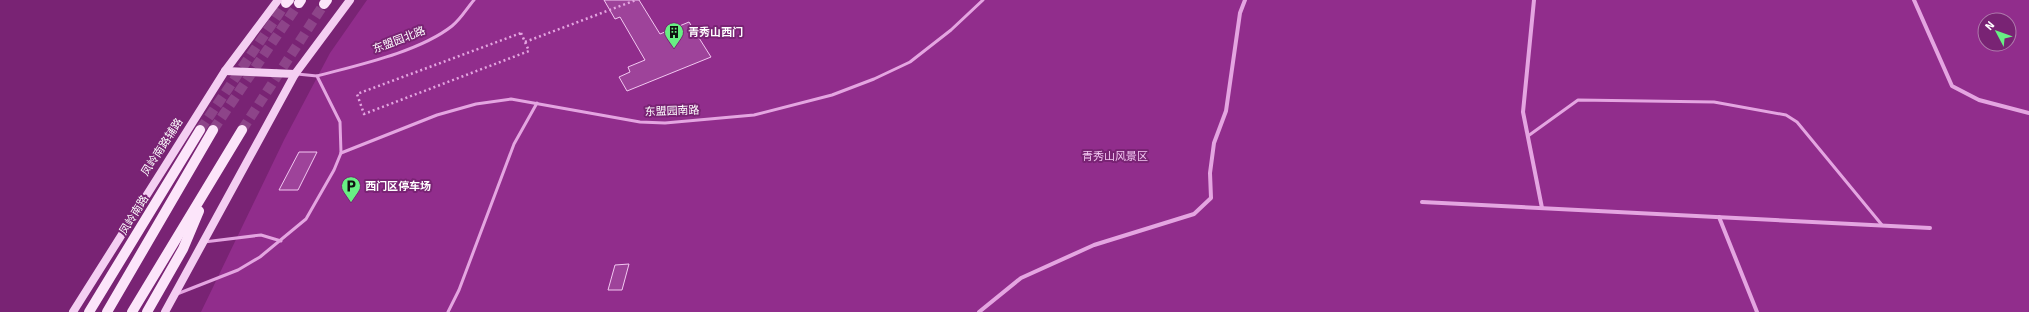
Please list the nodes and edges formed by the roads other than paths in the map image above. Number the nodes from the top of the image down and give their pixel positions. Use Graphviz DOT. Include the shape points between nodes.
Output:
graph roads {
  1 [pos="350,0"];
  2 [pos="474,0"];
  3 [pos="983,0"];
  4 [pos="1245,0"];
  5 [pos="1534,0"];
  6 [pos="1914,0"];
  7 [pos="285,1"];
  8 [pos="225,71"];
  9 [pos="295,74"];
  10 [pos="317,76"];
  11 [pos="536,103"];
  12 [pos="2029,113"];
  13 [pos="200,130"];
  14 [pos="213,130"];
  15 [pos="242,130"];
  16 [pos="1528,136"];
  17 [pos="340,154"];
  18 [pos="210,183"];
  19 [pos="1422,202"];
  20 [pos="1542,208"];
  21 [pos="1719,217"];
  22 [pos="1882,225"];
  23 [pos="1930,228"];
  24 [pos="281,241"];
  25 [pos="204,242"];
  26 [pos="175,295"];
  27 [pos="73,312"];
  28 [pos="88,312"];
  29 [pos="107,312"];
  30 [pos="132,312"];
  31 [pos="147,312"];
  32 [pos="165,312"];
  33 [pos="448,312"];
  34 [pos="979,312"];
  35 [pos="1757,312"];
  1 -- 9 [label="street"];
  2 -- 10 [label="lane, 东盟园北路" via="452,25 424,42"];
  3 -- 11 [label="lane, 东盟园南路" via="951,30 910,62 832,95 754,115 665,123 640,122"];
  4 -- 34 [label="street" via="1240,13 1226,111 1214,143 1210,173 1212,198 1194,214 1094,245 1021,278"];
  5 -- 16 [label="street" via="1523,112"];
  6 -- 12 [label="street" via="1952,86 1961,94"];
  7 -- 8 [label="street, 凤岭南路辅路"];
  8 -- 9 [label="street"];
  8 -- 27 [label="street, 凤岭南路辅路"];
  9 -- 10 [label="lane"];
  9 -- 25 [label="street"];
  10 -- 17 [label="lane" via="340,122"];
  11 -- 17 [label="lane, 东盟园南路" via="511,99 476,104 437,114"];
  11 -- 33 [label="lane" via="514,144 459,290"];
  13 -- 28 [label="main road, 凤岭南路"];
  14 -- 29 [label="main road"];
  15 -- 18 [label="main road"];
  16 -- 20 [label="street"];
  16 -- 22 [label="lane" via="1578,100 1714,102 1786,115 1797,122"];
  17 -- 24 [label="lane" via="334,170 306,219"];
  18 -- 30 [label="main road"];
  18 -- 31 [label="main road" via="183,249"];
  19 -- 20 [label="street"];
  20 -- 21 [label="street"];
  21 -- 22 [label="street"];
  21 -- 35 [label="street"];
  22 -- 23 [label="street"];
  24 -- 25 [label="lane" via="260,235"];
  24 -- 26 [label="lane" via="238,270"];
  25 -- 26 [label="street"];
  26 -- 32 [label="street"];
}
